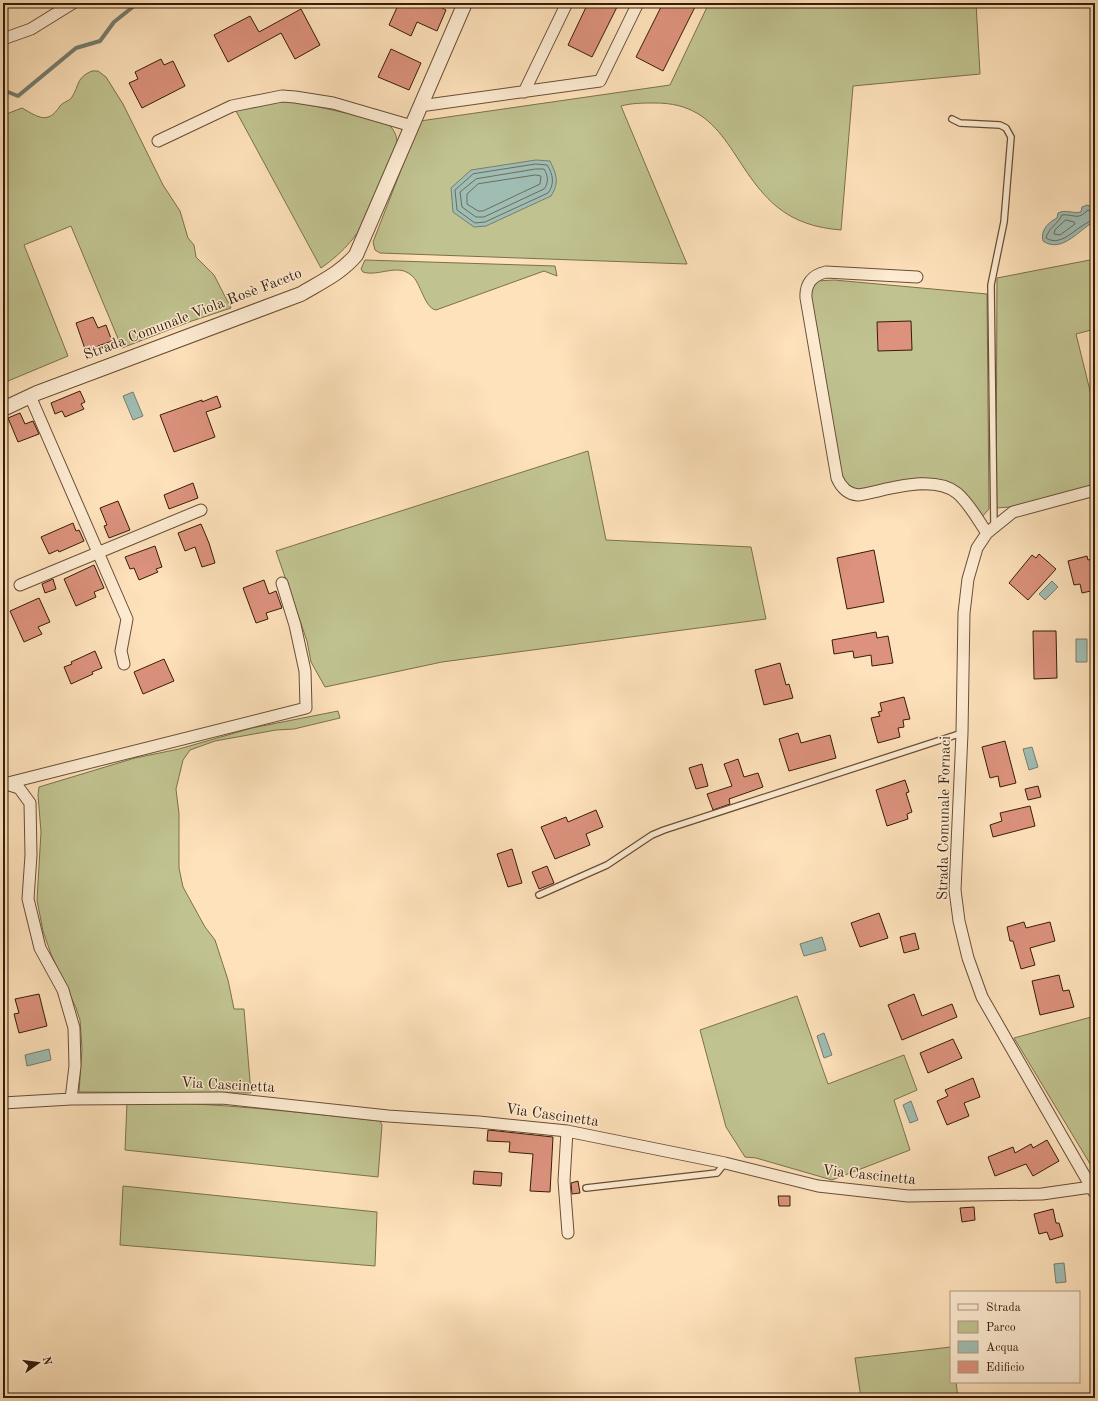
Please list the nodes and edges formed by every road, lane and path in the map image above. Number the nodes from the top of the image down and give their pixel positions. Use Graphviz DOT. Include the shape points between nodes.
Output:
graph roads {
  1 [pos="72,3"];
  2 [pos="465,3"];
  3 [pos="567,3"];
  4 [pos="638,3"];
  5 [pos="3,39"];
  6 [pos="524,92"];
  7 [pos="420,106"];
  8 [pos="952,119"];
  9 [pos="412,126"];
  10 [pos="158,142"];
  11 [pos="917,277"];
  12 [pos="30,396"];
  13 [pos="3,409"];
  14 [pos="1095,490"];
  15 [pos="201,510"];
  16 [pos="990,530"];
  17 [pos="99,552"];
  18 [pos="282,583"];
  19 [pos="20,585"];
  20 [pos="124,664"];
  21 [pos="962,733"];
  22 [pos="4,784"];
  23 [pos="539,896"];
  24 [pos="71,1099"];
  25 [pos="3,1103"];
  26 [pos="568,1130"];
  27 [pos="725,1163"];
  28 [pos="586,1188"];
  29 [pos="1093,1190"];
  30 [pos="568,1232"];
  1 -- 5 [label="street" via="31,29"];
  2 -- 7 [label="street, Strada Comunale Viola Rosè Faceto"];
  3 -- 6 [label="street"];
  4 -- 6 [label="street" via="600,81"];
  6 -- 7 [label="street"];
  7 -- 9 [label="street, Strada Comunale Viola Rosè Faceto"];
  8 -- 16 [label="lane" via="960,123 1000,125 1006,128 1011,137 1004,222 991,285"];
  9 -- 10 [label="street" via="333,103 282,96 232,106"];
  9 -- 12 [label="street, Strada Comunale Viola Rosè Faceto" via="356,255 348,266 301,294"];
  11 -- 16 [label="street" via="826,272 815,276 808,283 806,298 836,478 843,488 858,495 912,485 946,488 962,497"];
  12 -- 13 [label="street, Strada Comunale Viola Rosè Faceto"];
  12 -- 17 [label="street"];
  14 -- 16 [label="street, Strada Comunale Fornaci" via="1013,512"];
  15 -- 17 [label="street"];
  16 -- 21 [label="street, Strada Comunale Fornaci" via="977,548 968,579 964,613"];
  17 -- 19 [label="street"];
  17 -- 20 [label="street" via="127,619 121,651"];
  18 -- 22 [label="street" via="296,625 305,671 306,708"];
  21 -- 23 [label="lane" via="664,830 652,835 607,865"];
  21 -- 29 [label="street, Strada Comunale Fornaci" via="955,890 968,958 982,997"];
  22 -- 24 [label="street" via="19,788 30,803 31,855 28,899 40,948 63,990 74,1028 75,1066"];
  24 -- 25 [label="street, Via Cascinetta"];
  24 -- 26 [label="street, Via Cascinetta" via="222,1098 388,1116"];
  26 -- 27 [label="street, Via Cascinetta"];
  26 -- 30 [label="street" via="564,1181"];
  27 -- 28 [label="lane" via="717,1173"];
  27 -- 29 [label="street, Via Cascinetta" via="818,1186 908,1196 1042,1194"];
}
